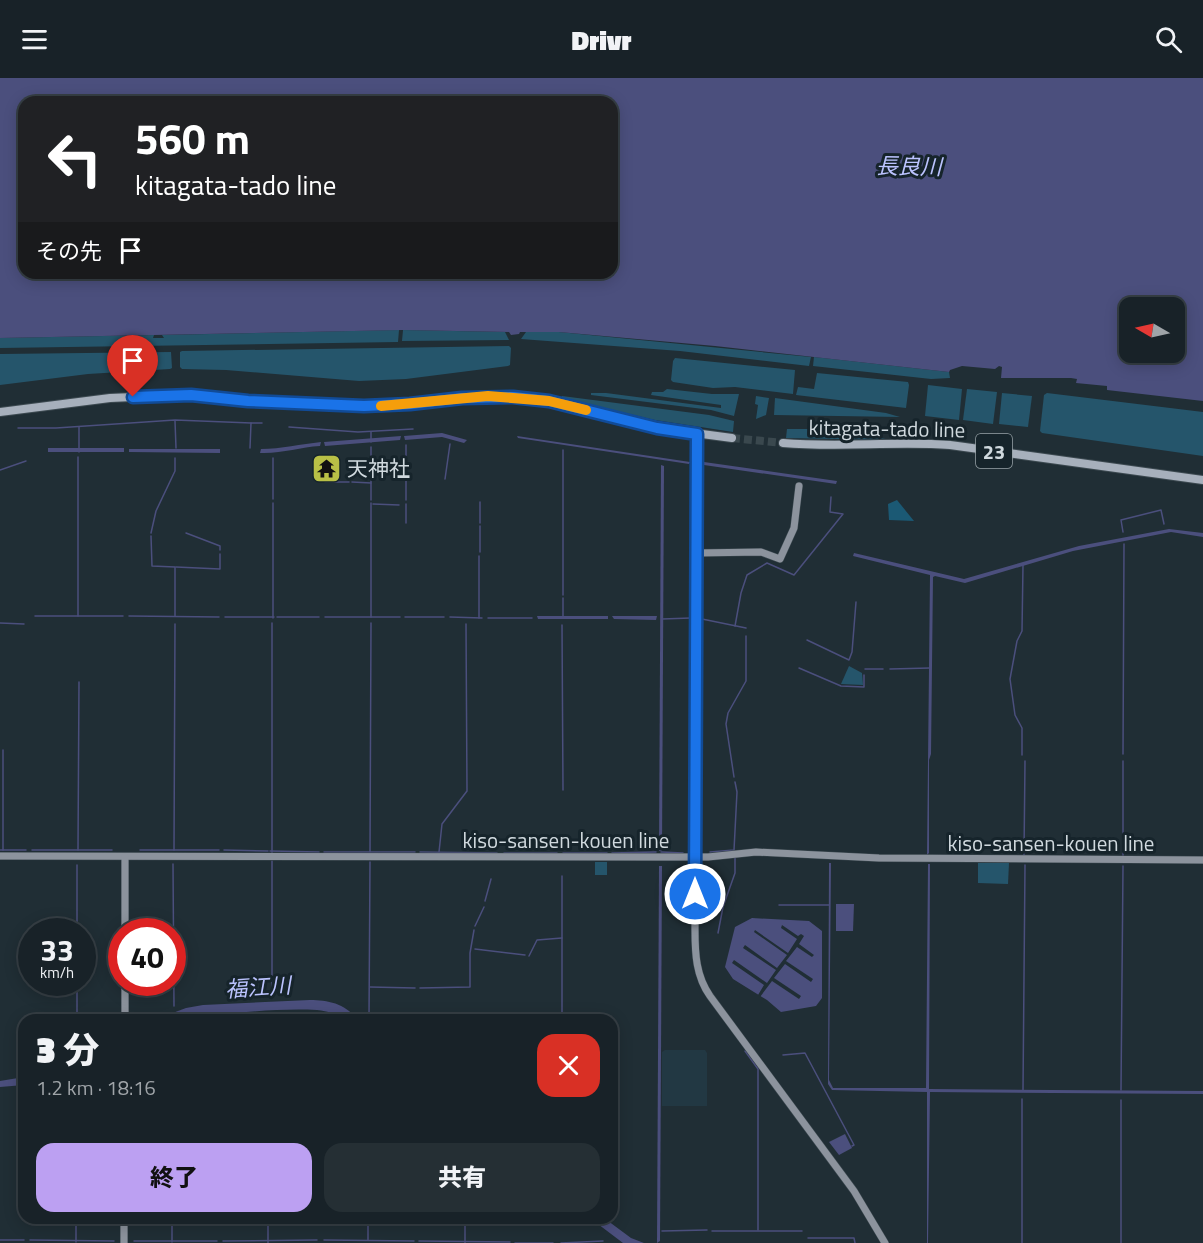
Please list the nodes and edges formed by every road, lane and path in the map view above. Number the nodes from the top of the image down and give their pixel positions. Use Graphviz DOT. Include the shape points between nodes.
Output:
graph roads {
  1 [pos="0,412"];
  2 [pos="697,434"];
  3 [pos="732,438"];
  4 [pos="783,443"];
  5 [pos="1203,480"];
  6 [pos="799,486"];
  7 [pos="696,553"];
  8 [pos="0,856"];
  9 [pos="125,857"];
  10 [pos="696,857"];
  11 [pos="1203,860"];
  12 [pos="125,918"];
  13 [pos="125,996"];
  14 [pos="125,1014"];
  15 [pos="124,1224"];
  16 [pos="124,1243"];
  17 [pos="885,1243"];
  1 -- 2 [label="main road" via="156,396 364,406 505,397 549,401"];
  2 -- 3 [label="main road"];
  2 -- 7 [label="main road"];
  4 -- 5 [label="main road, kitagata-tado line / 23" via="950,445"];
  6 -- 7 [label="main road" via="794,528 780,559 761,552"];
  7 -- 10 [label="main road"];
  8 -- 9 [label="main road, kiso-sansen-kouen line"];
  9 -- 10 [label="main road, kiso-sansen-kouen line"];
  9 -- 12 [label="main road"];
  10 -- 11 [label="main road, kiso-sansen-kouen line" via="756,852 879,858"];
  10 -- 17 [label="main road" via="695,951 705,989 854,1191"];
  13 -- 14 [label="main road"];
  15 -- 16 [label="main road"];
}
